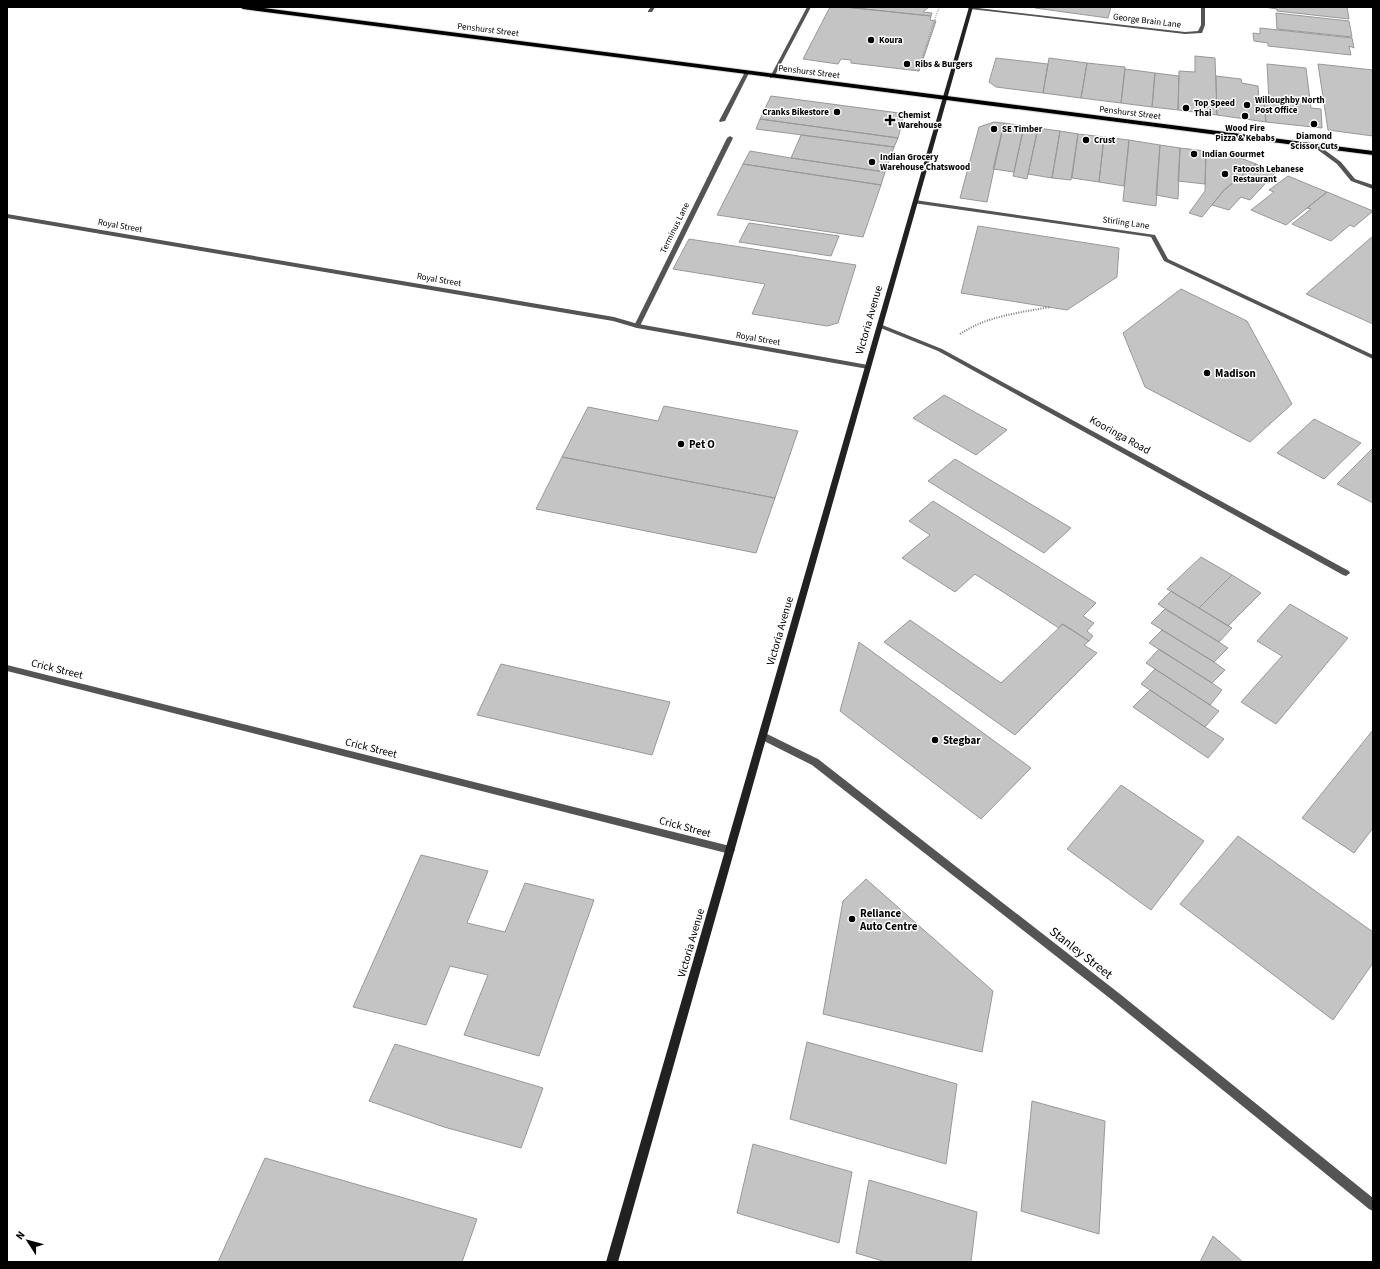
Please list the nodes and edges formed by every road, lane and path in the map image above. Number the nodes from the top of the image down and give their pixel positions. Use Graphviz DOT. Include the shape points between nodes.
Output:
graph roads {
  1 [pos="243,7"];
  2 [pos="809,7"];
  3 [pos="939,7"];
  4 [pos="1203,7"];
  5 [pos="971,8"];
  6 [pos="747,74"];
  7 [pos="916,75"];
  8 [pos="772,77"];
  9 [pos="944,99"];
  10 [pos="722,121"];
  11 [pos="730,138"];
  12 [pos="1316,146"];
  13 [pos="1373,153"];
  14 [pos="1373,187"];
  15 [pos="915,202"];
  16 [pos="7,216"];
  17 [pos="1050,307"];
  18 [pos="637,326"];
  19 [pos="880,326"];
  20 [pos="940,350"];
  21 [pos="1373,356"];
  22 [pos="868,367"];
  23 [pos="1346,573"];
  24 [pos="7,668"];
  25 [pos="763,736"];
  26 [pos="730,850"];
  27 [pos="1373,1205"];
  28 [pos="612,1262"];
  1 -- 6 [label="main road, Penshurst Street"];
  2 -- 8 [label="street"];
  3 -- 7 [label="path"];
  4 -- 5 [label="street, George Brain Lane" via="1203,25 1200,32 1185,33"];
  5 -- 9 [label="street, Victoria Avenue"];
  6 -- 8 [label="main road, Penshurst Street"];
  6 -- 10 [label="street"];
  8 -- 9 [label="main road, Penshurst Street"];
  9 -- 12 [label="main road, Penshurst Street"];
  9 -- 15 [label="street, Victoria Avenue"];
  11 -- 18 [label="street, Terminus Lane"];
  12 -- 13 [label="main road, Penshurst Street"];
  12 -- 14 [label="street" via="1339,163 1352,180"];
  15 -- 19 [label="street, Victoria Avenue"];
  15 -- 21 [label="street, Stirling Lane" via="1153,236 1166,260"];
  16 -- 18 [label="street, Royal Street" via="608,318"];
  17 -- 20 [label="path" via="993,318 970,327"];
  18 -- 22 [label="street, Royal Street"];
  19 -- 20 [label="street, Kooringa Road"];
  19 -- 22 [label="street, Victoria Avenue"];
  20 -- 23 [label="street, Kooringa Road"];
  22 -- 25 [label="street, Victoria Avenue"];
  24 -- 26 [label="street, Crick Street"];
  25 -- 26 [label="street, Victoria Avenue"];
  25 -- 27 [label="street, Stanley Street" via="815,762 1116,997"];
  26 -- 28 [label="street, Victoria Avenue"];
}
